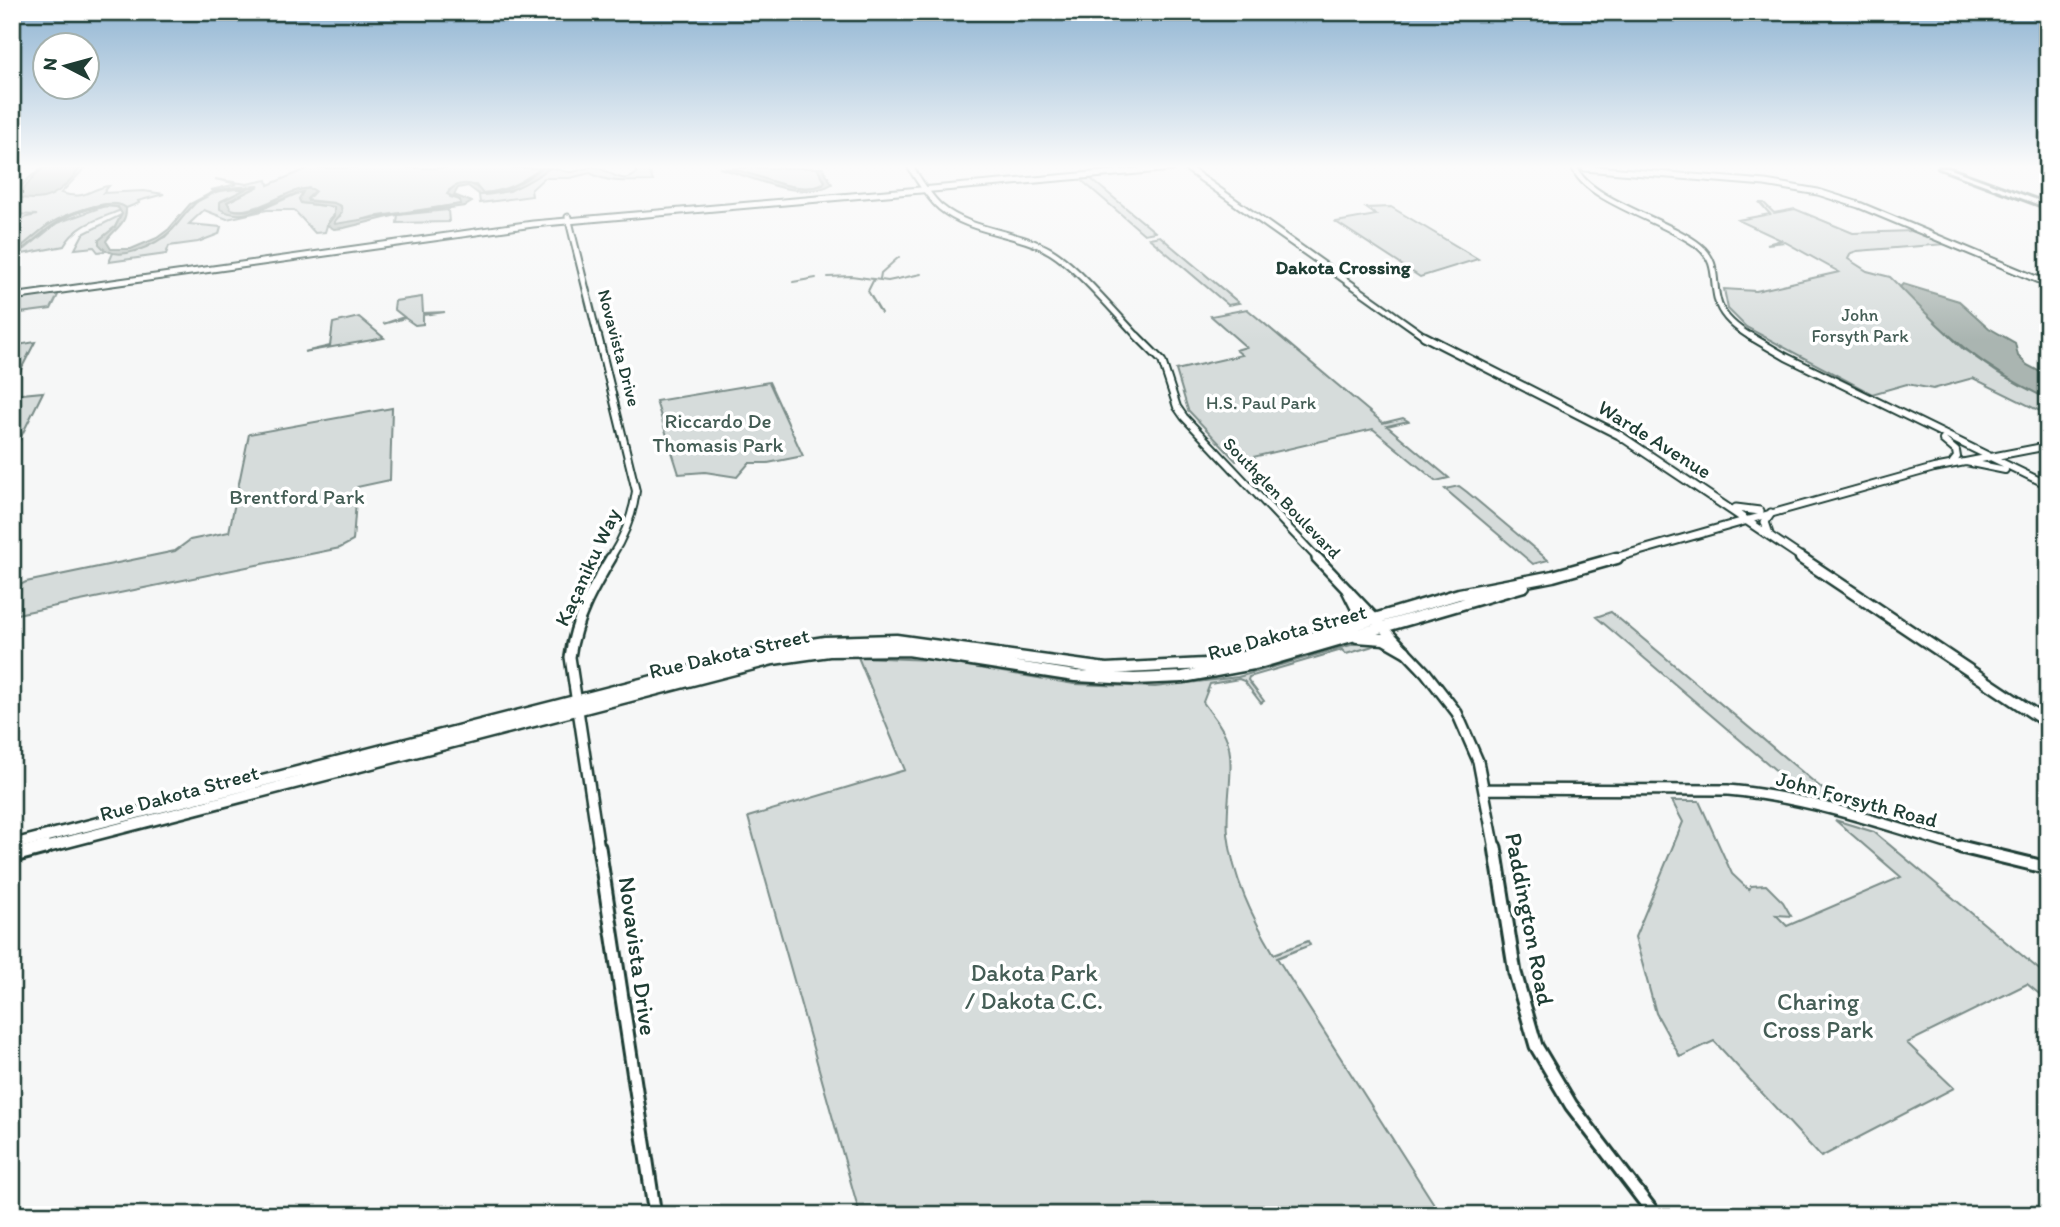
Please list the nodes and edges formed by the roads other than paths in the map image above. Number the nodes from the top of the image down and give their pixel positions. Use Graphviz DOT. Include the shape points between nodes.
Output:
graph roads {
  1 [pos="521,225"];
  2 [pos="570,225"];
  3 [pos="973,225"];
  4 [pos="980,225"];
  5 [pos="1266,225"];
  6 [pos="1659,225"];
  7 [pos="1904,225"];
  8 [pos="986,228"];
  9 [pos="2048,284"];
  10 [pos="12,295"];
  11 [pos="1811,369"];
  12 [pos="1943,440"];
  13 [pos="1957,442"];
  14 [pos="2048,446"];
  15 [pos="2010,452"];
  16 [pos="1982,456"];
  17 [pos="1953,462"];
  18 [pos="2005,470"];
  19 [pos="1903,473"];
  20 [pos="2024,473"];
  21 [pos="2048,485"];
  22 [pos="636,487"];
  23 [pos="2048,491"];
  24 [pos="1724,504"];
  25 [pos="1760,512"];
  26 [pos="1771,513"];
  27 [pos="1746,518"];
  28 [pos="1725,524"];
  29 [pos="1769,534"];
  30 [pos="1638,551"];
  31 [pos="1348,591"];
  32 [pos="1377,623"];
  33 [pos="1344,633"];
  34 [pos="1405,651"];
  35 [pos="577,704"];
  36 [pos="2048,723"];
  37 [pos="1485,789"];
  38 [pos="12,845"];
  39 [pos="12,856"];
  40 [pos="2048,869"];
  41 [pos="654,1215"];
  42 [pos="1655,1215"];
  1 -- 10 [label="main road"];
  2 -- 22 [label="street, Novavista Drive"];
  3 -- 8 [label="street, Southglen Boulevard"];
  4 -- 8 [label="street, Southglen Boulevard"];
  5 -- 24 [label="main road, Warde Avenue" via="1422,335 1619,435"];
  6 -- 11 [label="street" via="1701,247 1712,261 1716,301 1727,319"];
  7 -- 9 [label="street"];
  8 -- 31 [label="street, Southglen Boulevard" via="1058,256 1152,348 1166,368 1184,417"];
  11 -- 12 [label="street"];
  11 -- 13 [label="street"];
  12 -- 16 [label="street"];
  12 -- 17 [label="street" via="1956,451"];
  13 -- 15 [label="street"];
  13 -- 16 [label="street"];
  14 -- 15 [label="street"];
  15 -- 16 [label="street"];
  15 -- 20 [label="street" via="2008,461"];
  16 -- 17 [label="street"];
  16 -- 18 [label="street"];
  16 -- 20 [label="street"];
  17 -- 18 [label="street"];
  17 -- 19 [label="street"];
  18 -- 23 [label="street"];
  19 -- 25 [label="street"];
  19 -- 26 [label="street, Rue Dakota Street"];
  20 -- 21 [label="street"];
  22 -- 35 [label="street, Kaçaniku Way" via="631,518 573,633 570,657"];
  24 -- 25 [label="main road"];
  24 -- 27 [label="main road, Warde Avenue"];
  24 -- 28 [label="main road" via="1728,513"];
  25 -- 27 [label="street"];
  26 -- 27 [label="street, Rue Dakota Street"];
  26 -- 29 [label="main road" via="1765,522"];
  27 -- 28 [label="main road, Rue Dakota Street"];
  27 -- 29 [label="main road, Warde Avenue"];
  28 -- 29 [label="main road"];
  28 -- 30 [label="main road, Rue Dakota Street"];
  29 -- 36 [label="main road, Warde Avenue"];
  30 -- 32 [label="main road, Rue Dakota Street" via="1505,592"];
  31 -- 32 [label="street, Southglen Boulevard"];
  31 -- 33 [label="main road" via="1359,613"];
  32 -- 33 [label="main road, Rue Dakota Street"];
  32 -- 34 [label="street, Paddington Road"];
  33 -- 34 [label="main road" via="1378,638"];
  33 -- 35 [label="main road, Rue Dakota Street" via="1229,670 1149,679 1075,676 918,650 829,651 756,662"];
  34 -- 37 [label="street, Paddington Road" via="1457,713 1473,746"];
  35 -- 38 [label="main road, Rue Dakota Street"];
  35 -- 39 [label="main road, Rue Dakota Street"];
  35 -- 41 [label="street, Novavista Drive"];
  37 -- 40 [label="street, John Forsyth Road" via="1762,793"];
  37 -- 42 [label="street, Paddington Road" via="1516,973 1536,1046 1571,1105"];
}
